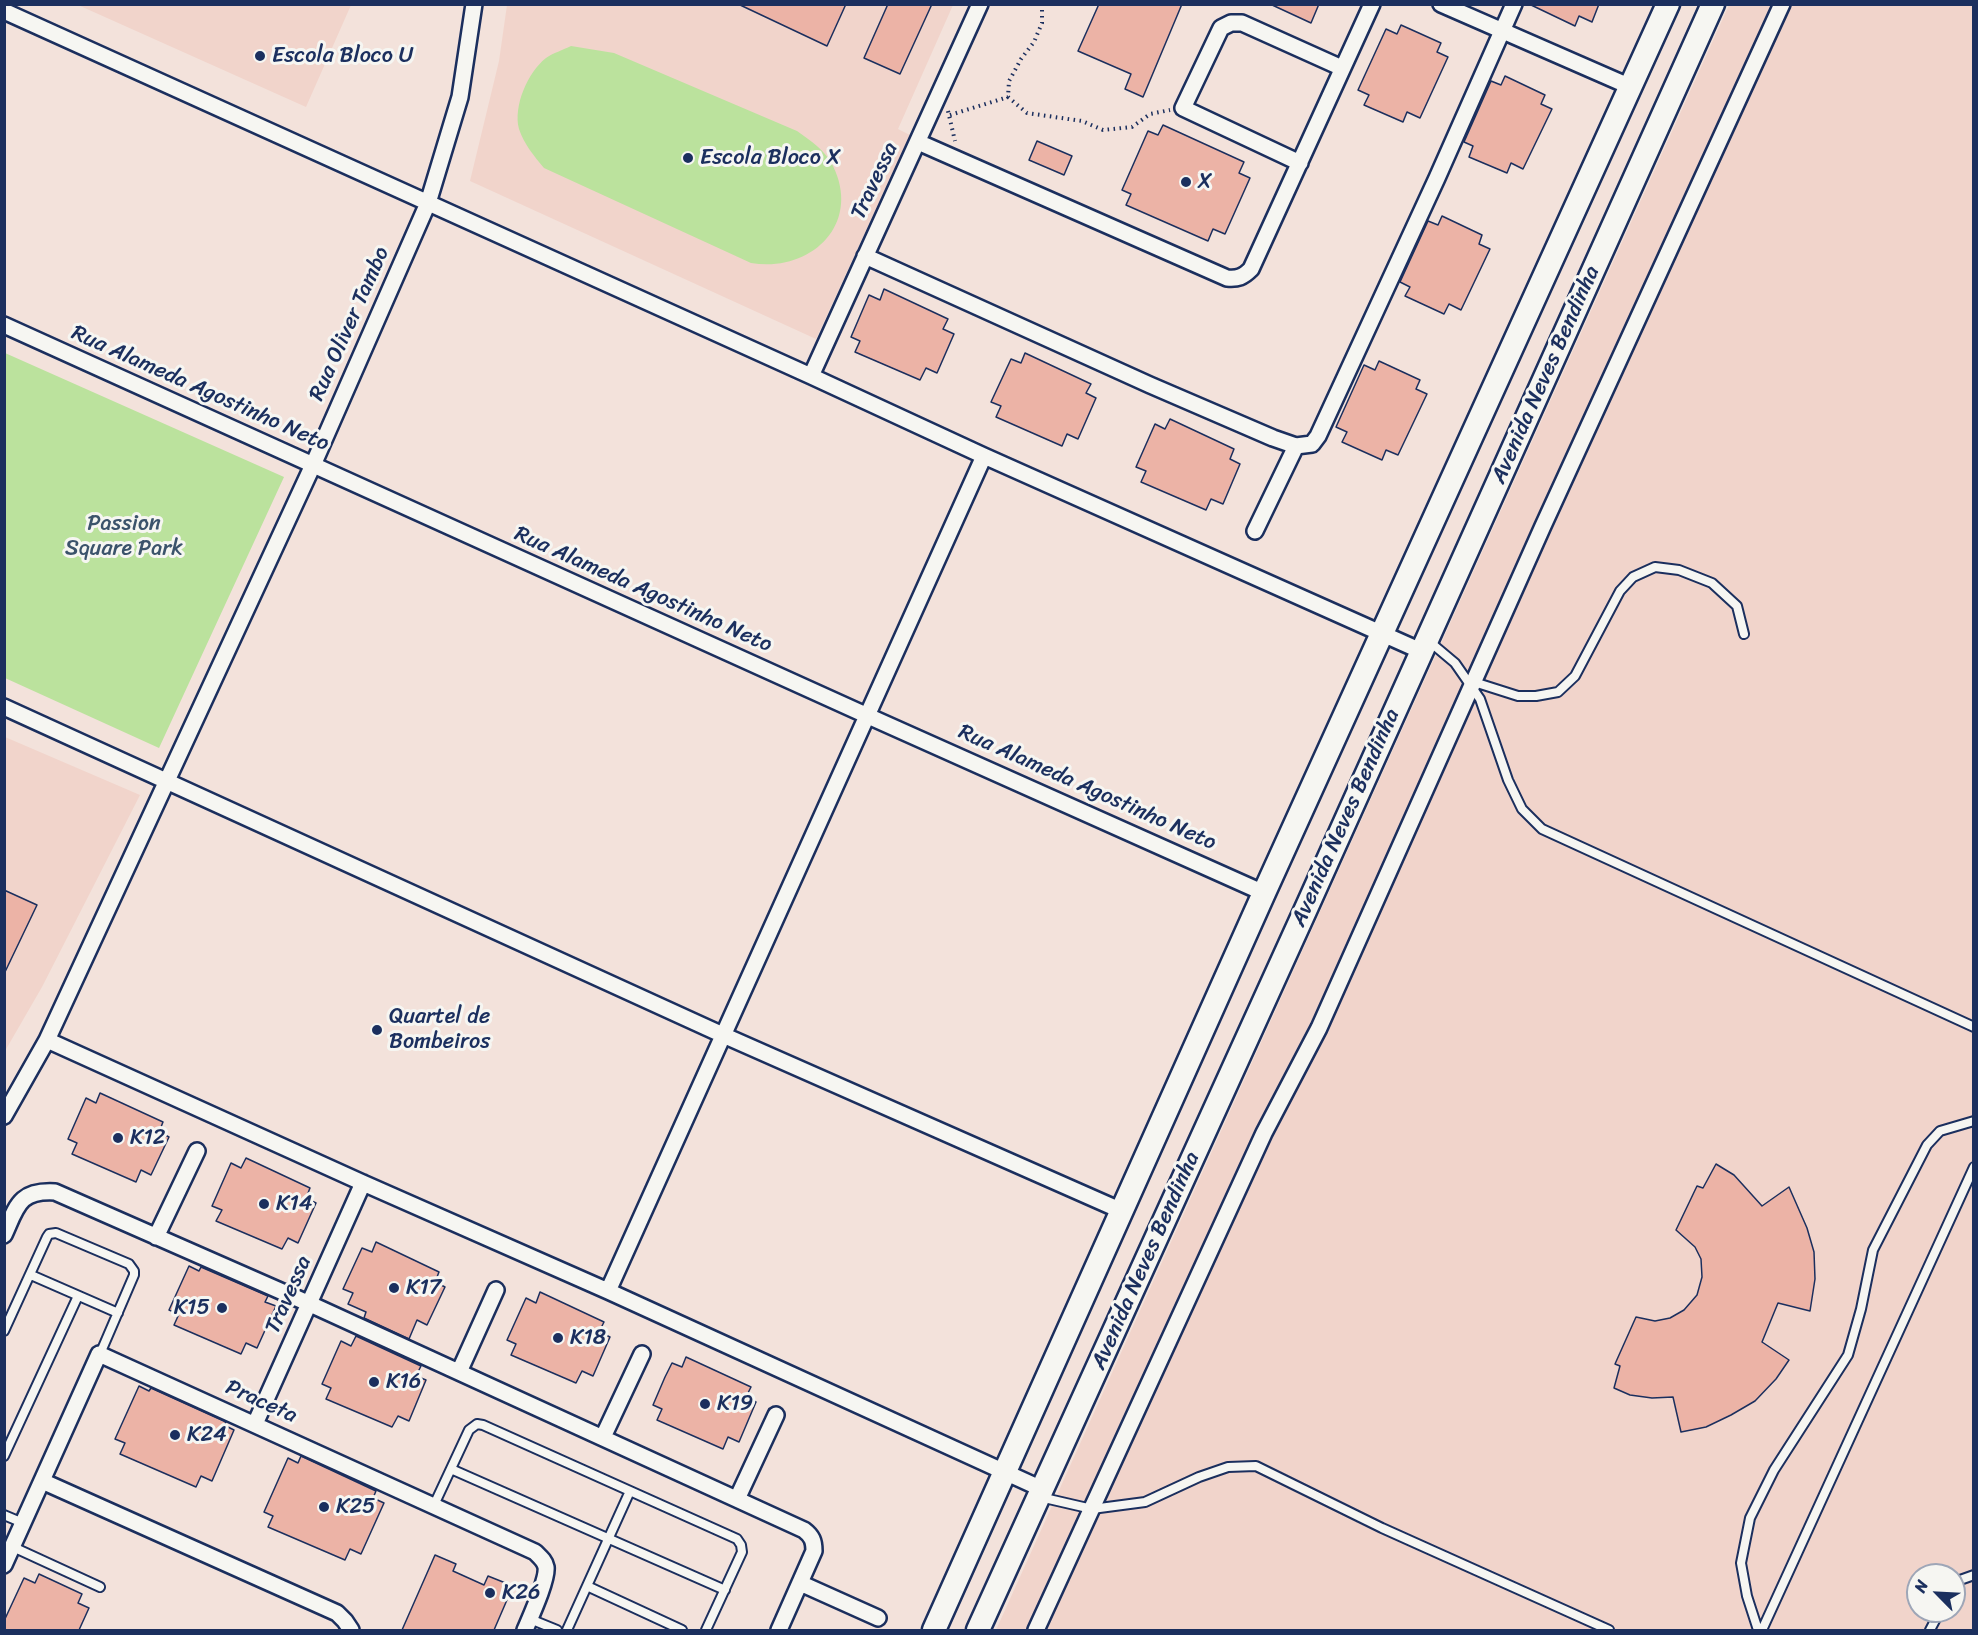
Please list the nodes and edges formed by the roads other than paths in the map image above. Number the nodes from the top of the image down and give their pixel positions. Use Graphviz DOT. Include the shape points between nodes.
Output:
graph roads {
  1 [pos="474,4"];
  2 [pos="980,4"];
  3 [pos="1372,4"];
  4 [pos="1442,4"];
  5 [pos="1514,4"];
  6 [pos="1668,4"];
  7 [pos="1713,4"];
  8 [pos="1782,4"];
  9 [pos="4,11"];
  10 [pos="1502,31"];
  11 [pos="1342,68"];
  12 [pos="1630,87"];
  13 [pos="918,141"];
  14 [pos="1300,163"];
  15 [pos="428,203"];
  16 [pos="865,256"];
  17 [pos="4,325"];
  18 [pos="811,376"];
  19 [pos="1296,446"];
  20 [pos="984,456"];
  21 [pos="312,465"];
  22 [pos="1255,531"];
  23 [pos="1382,634"];
  24 [pos="1743,634"];
  25 [pos="1423,645"];
  26 [pos="1473,684"];
  27 [pos="4,707"];
  28 [pos="868,716"];
  29 [pos="166,780"];
  30 [pos="1264,893"];
  31 [pos="1974,1027"];
  32 [pos="723,1035"];
  33 [pos="47,1040"];
  34 [pos="4,1116"];
  35 [pos="1974,1121"];
  36 [pos="197,1151"];
  37 [pos="1974,1167"];
  38 [pos="363,1183"];
  39 [pos="1122,1211"];
  40 [pos="4,1235"];
  41 [pos="156,1237"];
  42 [pos="31,1275"];
  43 [pos="496,1290"];
  44 [pos="608,1291"];
  45 [pos="78,1296"];
  46 [pos="310,1304"];
  47 [pos="118,1313"];
  48 [pos="4,1331"];
  49 [pos="99,1354"];
  50 [pos="642,1354"];
  51 [pos="459,1372"];
  52 [pos="777,1415"];
  53 [pos="255,1424"];
  54 [pos="603,1437"];
  55 [pos="4,1456"];
  56 [pos="451,1469"];
  57 [pos="1005,1472"];
  58 [pos="42,1481"];
  59 [pos="630,1491"];
  60 [pos="1041,1493"];
  61 [pos="737,1499"];
  62 [pos="434,1505"];
  63 [pos="1092,1509"];
  64 [pos="4,1515"];
  65 [pos="23,1523"];
  66 [pos="608,1540"];
  67 [pos="13,1547"];
  68 [pos="4,1565"];
  69 [pos="800,1583"];
  70 [pos="587,1586"];
  71 [pos="100,1587"];
  72 [pos="725,1590"];
  73 [pos="878,1618"];
  74 [pos="527,1625"];
  75 [pos="351,1630"];
  76 [pos="557,1630"];
  77 [pos="567,1630"];
  78 [pos="682,1630"];
  79 [pos="706,1630"];
  80 [pos="779,1630"];
  81 [pos="934,1630"];
  82 [pos="978,1630"];
  83 [pos="1036,1630"];
  84 [pos="1609,1630"];
  85 [pos="1760,1630"];
  1 -- 15 [label="street, Rua Oliver Tambo" via="460,97"];
  2 -- 13 [label="street, Travessa"];
  3 -- 11 [label="street"];
  4 -- 10 [label="street"];
  5 -- 10 [label="street"];
  6 -- 12 [label="street, Avenida Neves Bendinha"];
  7 -- 25 [label="street, Avenida Neves Bendinha"];
  8 -- 26 [label="street"];
  9 -- 15 [label="street"];
  10 -- 12 [label="street"];
  10 -- 19 [label="street" via="1318,436 1312,444"];
  11 -- 14 [label="street"];
  11 -- 14 [label="street" via="1242,23 1231,23 1221,28 1183,108"];
  12 -- 23 [label="street, Avenida Neves Bendinha"];
  13 -- 14 [label="street" via="1227,278 1237,279 1251,269"];
  13 -- 16 [label="street, Travessa"];
  15 -- 18 [label="street"];
  15 -- 21 [label="street, Rua Oliver Tambo"];
  16 -- 18 [label="street, Travessa"];
  16 -- 19 [label="street" via="1150,385"];
  17 -- 21 [label="street, Rua Alameda Agostinho Neto"];
  18 -- 20 [label="street"];
  19 -- 22 [label="street"];
  20 -- 23 [label="street"];
  20 -- 28 [label="street"];
  21 -- 28 [label="street, Rua Alameda Agostinho Neto"];
  21 -- 29 [label="street, Rua Oliver Tambo"];
  23 -- 25 [label="street"];
  23 -- 30 [label="street, Avenida Neves Bendinha"];
  24 -- 26 [label="lane" via="1737,606 1712,583 1679,570 1655,567 1634,577 1620,591 1575,676 1558,692 1518,696"];
  25 -- 26 [label="lane" via="1455,663"];
  25 -- 60 [label="street, Avenida Neves Bendinha"];
  26 -- 31 [label="lane" via="1508,780 1522,809 1542,829"];
  26 -- 63 [label="street" via="1319,1028 1264,1133"];
  27 -- 29 [label="street"];
  28 -- 30 [label="street, Rua Alameda Agostinho Neto"];
  28 -- 32 [label="street"];
  29 -- 32 [label="street"];
  29 -- 33 [label="street, Rua Oliver Tambo"];
  30 -- 39 [label="street, Avenida Neves Bendinha"];
  32 -- 39 [label="street"];
  32 -- 44 [label="street"];
  33 -- 34 [label="street, Rua Oliver Tambo"];
  33 -- 38 [label="street"];
  35 -- 85 [label="lane" via="1940,1131 1927,1145 1874,1250 1848,1355 1774,1470 1750,1518 1741,1563 1747,1596"];
  36 -- 41 [label="street"];
  37 -- 85 [label="lane"];
  38 -- 44 [label="street"];
  38 -- 46 [label="street, Travessa"];
  39 -- 57 [label="street, Avenida Neves Bendinha"];
  40 -- 41 [label="street" via="17,1208 28,1195 39,1191 55,1192"];
  41 -- 46 [label="street"];
  42 -- 45 [label="lane"];
  42 -- 47 [label="lane" via="49,1234 57,1233 129,1264 134,1271"];
  42 -- 48 [label="lane"];
  43 -- 51 [label="street"];
  44 -- 57 [label="street"];
  45 -- 47 [label="lane"];
  45 -- 55 [label="lane"];
  46 -- 51 [label="street"];
  46 -- 53 [label="street, Travessa"];
  47 -- 49 [label="lane"];
  49 -- 53 [label="street, Praceta"];
  49 -- 58 [label="street"];
  50 -- 54 [label="street"];
  51 -- 54 [label="street"];
  52 -- 61 [label="street"];
  53 -- 62 [label="street, Praceta"];
  54 -- 61 [label="street"];
  56 -- 59 [label="lane" via="470,1430 477,1424"];
  56 -- 62 [label="lane"];
  56 -- 66 [label="lane"];
  57 -- 60 [label="street"];
  57 -- 81 [label="street, Avenida Neves Bendinha"];
  58 -- 65 [label="street"];
  58 -- 75 [label="street" via="337,1613"];
  59 -- 66 [label="lane"];
  59 -- 72 [label="lane" via="737,1539 742,1552"];
  60 -- 63 [label="lane"];
  60 -- 82 [label="street, Avenida Neves Bendinha"];
  61 -- 69 [label="street" via="811,1535 813,1551"];
  62 -- 74 [label="street, Praceta" via="535,1552 542,1559 545,1579"];
  63 -- 83 [label="street"];
  63 -- 84 [label="lane" via="1145,1502 1228,1467 1256,1466 1382,1528"];
  64 -- 65 [label="lane"];
  65 -- 67 [label="street"];
  66 -- 70 [label="lane"];
  66 -- 72 [label="lane"];
  67 -- 68 [label="street"];
  67 -- 71 [label="lane"];
  69 -- 73 [label="street"];
  69 -- 80 [label="street"];
  70 -- 77 [label="lane"];
  70 -- 78 [label="lane"];
  72 -- 79 [label="lane"];
  74 -- 76 [label="lane"];
}
